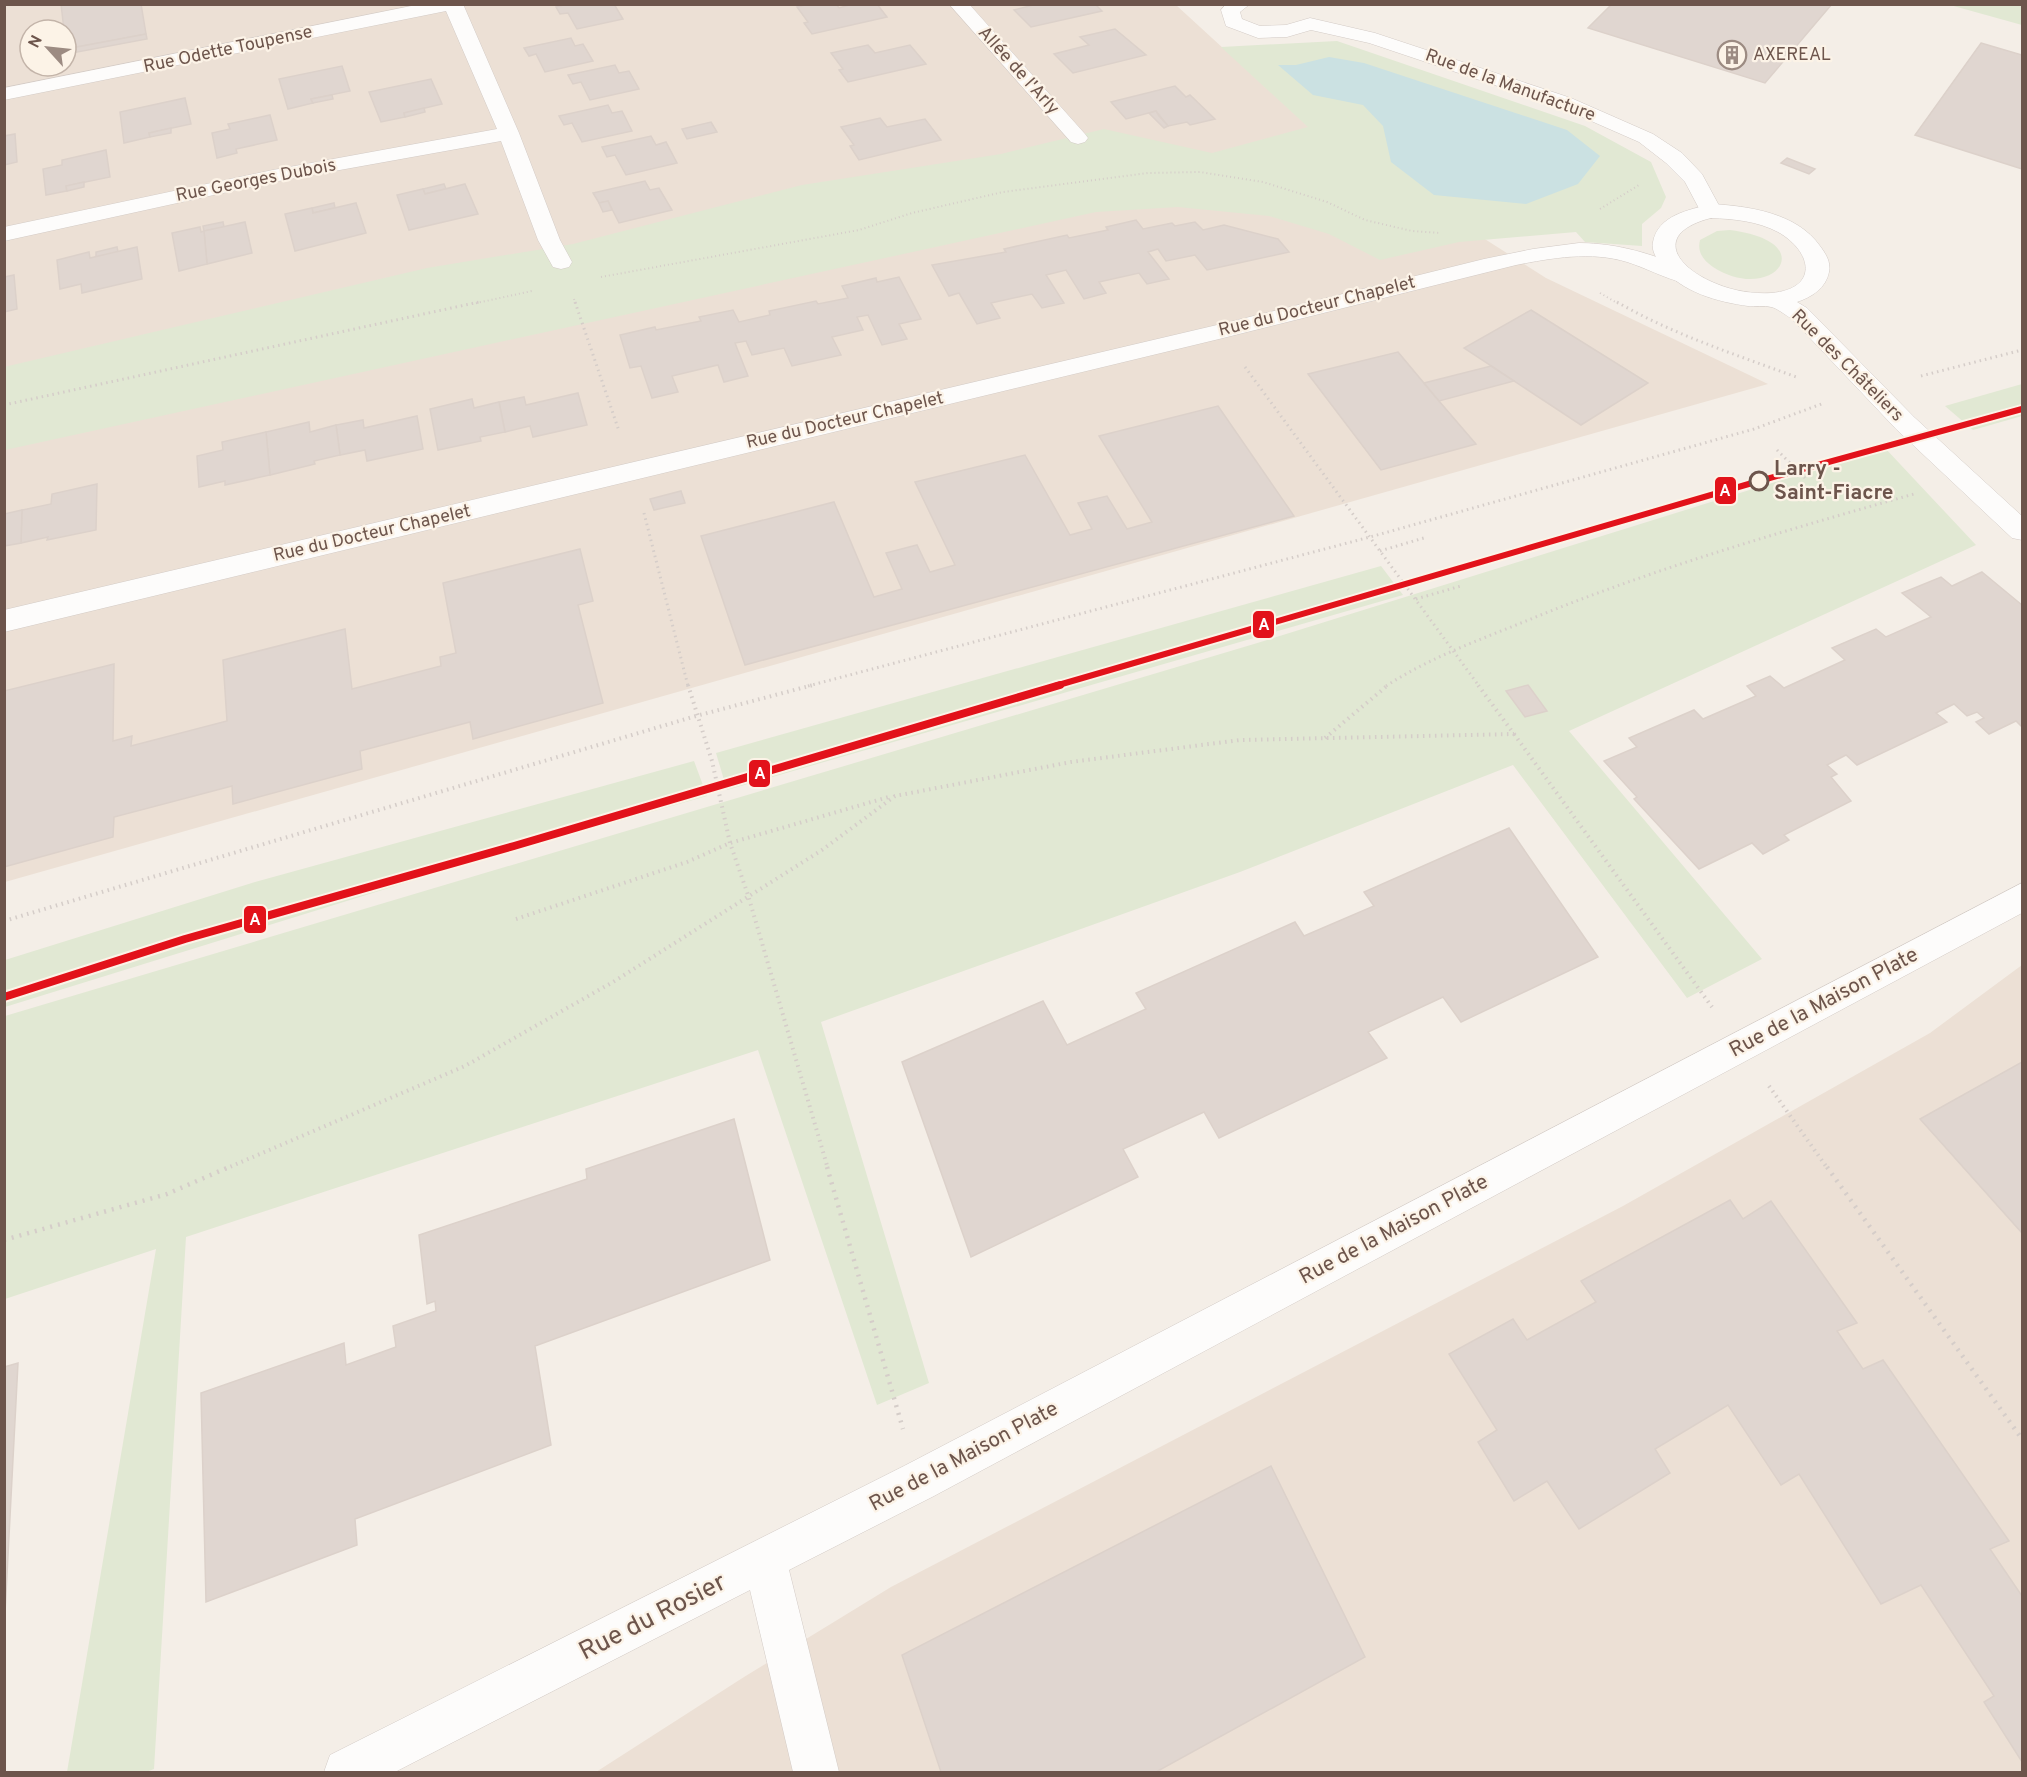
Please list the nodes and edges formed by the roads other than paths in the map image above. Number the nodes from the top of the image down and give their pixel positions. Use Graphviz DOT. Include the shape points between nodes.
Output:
graph roads {
  1 [pos="452,4"];
  2 [pos="957,4"];
  3 [pos="1241,4"];
  4 [pos="1295,7"];
  5 [pos="1310,24"];
  6 [pos="4,94"];
  7 [pos="509,133"];
  8 [pos="1078,138"];
  9 [pos="1711,211"];
  10 [pos="4,234"];
  11 [pos="565,272"];
  12 [pos="1684,276"];
  13 [pos="1776,300"];
  14 [pos="2022,531"];
  15 [pos="4,621"];
  16 [pos="2022,897"];
  17 [pos="765,1561"];
  18 [pos="347,1773"];
  19 [pos="816,1773"];
  1 -- 6 [label="street, Rue Odette Toupense"];
  1 -- 7 [label="street"];
  2 -- 8 [label="street, Allée de l'Arly"];
  3 -- 5 [label="street, Rue de la Manufacture" via="1230,10 1233,22 1258,32 1287,32"];
  4 -- 5 [label="street" via="1302,10"];
  5 -- 9 [label="street, Rue de la Manufacture" via="1375,39 1553,98 1646,138 1694,178"];
  7 -- 10 [label="street, Rue Georges Dubois" via="273,176"];
  7 -- 11 [label="street"];
  9 -- 12 [label="street" via="1689,215 1674,223 1665,234 1663,247 1670,262"];
  9 -- 13 [label="street" via="1742,213 1774,222 1792,231 1815,253 1820,274 1812,286"];
  12 -- 13 [label="street, Rue du Docteur Chapelet" via="1727,296"];
  12 -- 15 [label="street, Rue du Docteur Chapelet" via="1646,259 1579,250 1476,268"];
  13 -- 14 [label="street, Rue des Châteliers" via="1799,313 1870,389"];
  16 -- 17 [label="street, Rue de la Maison Plate"];
  17 -- 18 [label="street, Rue du Rosier"];
  17 -- 19 [label="street"];
}
